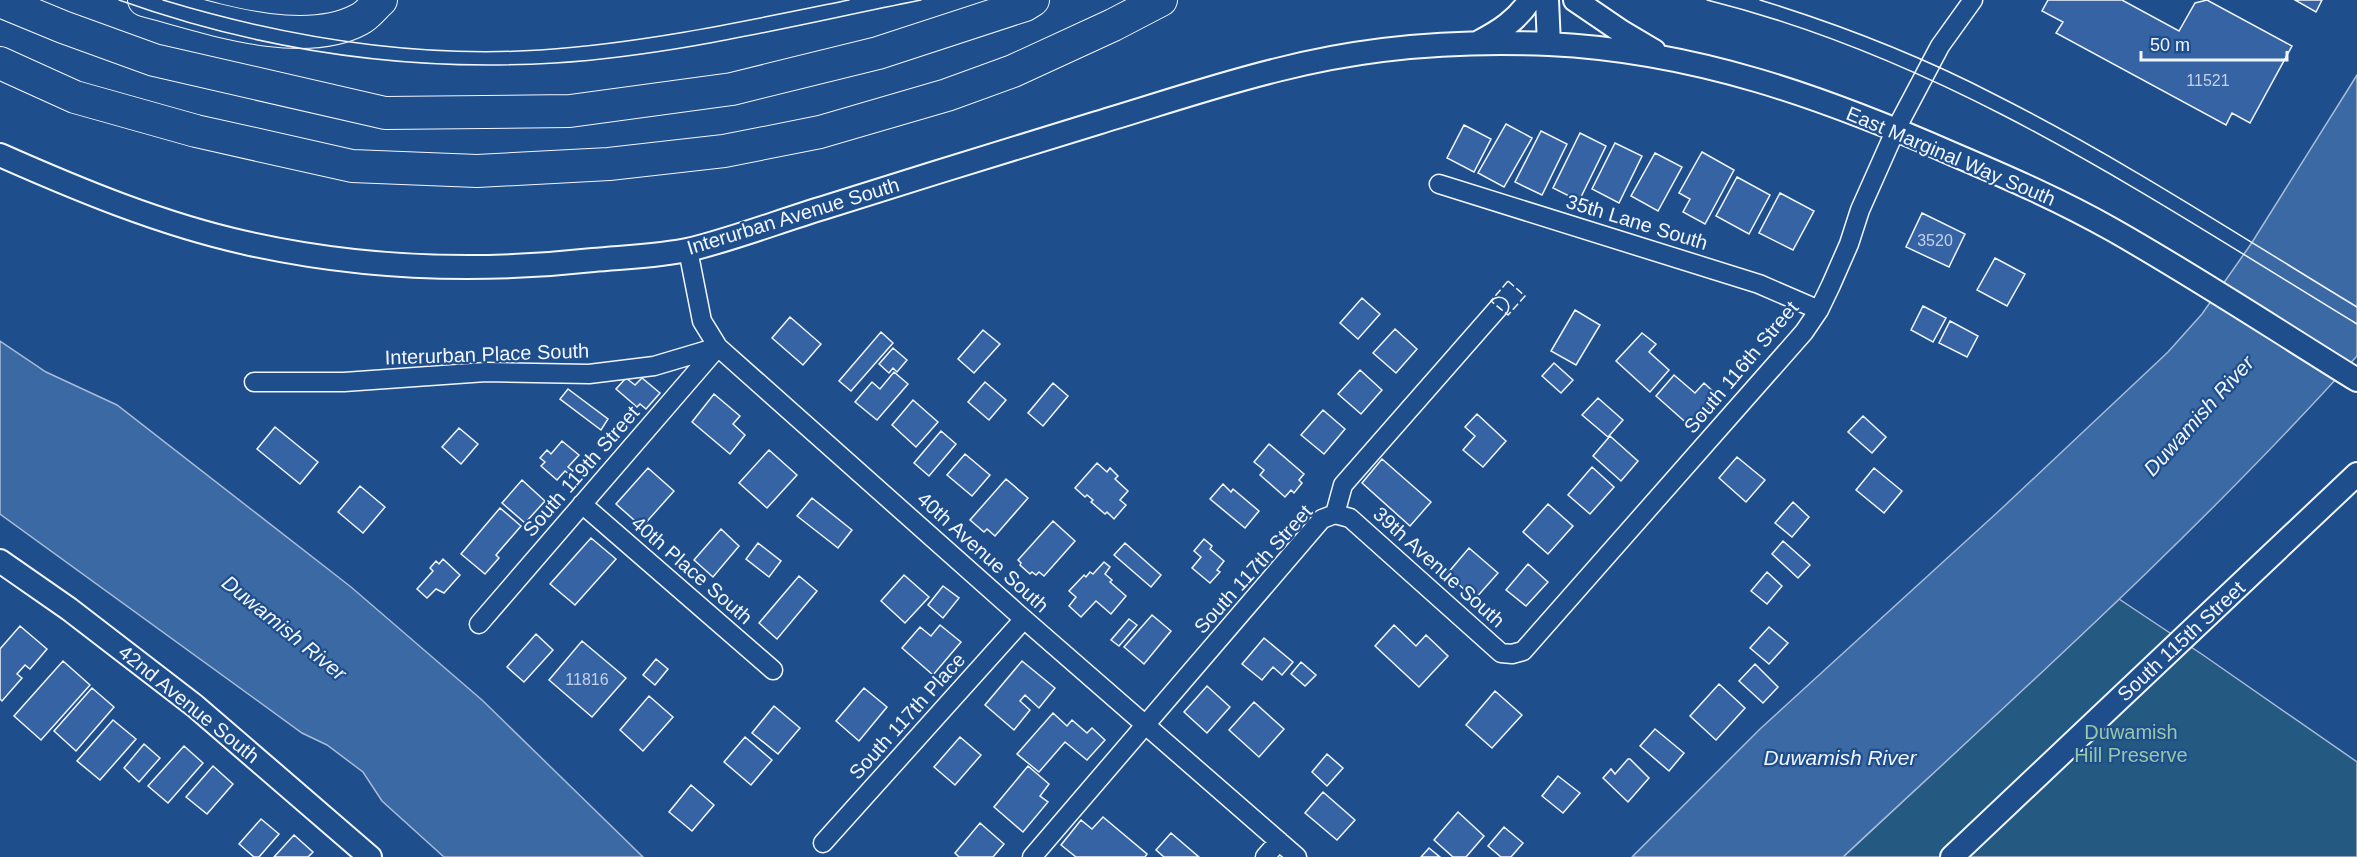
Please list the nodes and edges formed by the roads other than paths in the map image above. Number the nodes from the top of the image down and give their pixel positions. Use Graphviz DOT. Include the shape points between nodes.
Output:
graph roads {
  1 [pos="144,0"];
  2 [pos="381,0"];
  3 [pos="1033,0"];
  4 [pos="1161,0"];
  5 [pos="1530,0"];
  6 [pos="1546,0"];
  7 [pos="1575,0"];
  8 [pos="1972,0"];
  9 [pos="0,1"];
  10 [pos="1476,43"];
  11 [pos="1549,44"];
  12 [pos="1666,58"];
  13 [pos="0,63"];
  14 [pos="1896,129"];
  15 [pos="0,154"];
  16 [pos="1439,184"];
  17 [pos="688,250"];
  18 [pos="1498,308"];
  19 [pos="1819,310"];
  20 [pos="718,347"];
  21 [pos="2357,380"];
  22 [pos="254,382"];
  23 [pos="2357,474"];
  24 [pos="582,504"];
  25 [pos="1335,514"];
  26 [pos="0,561"];
  27 [pos="1024,619"];
  28 [pos="479,624"];
  29 [pos="1512,654"];
  30 [pos="773,670"];
  31 [pos="1145,724"];
  32 [pos="1279,841"];
  33 [pos="823,843"];
  34 [pos="370,857"];
  35 [pos="1032,857"];
  36 [pos="1265,857"];
  37 [pos="1297,857"];
  38 [pos="1952,857"];
  1 -- 2 [label="highway" via="275,31 324,31 361,19"];
  3 -- 9 [label="highway" via="878,53 732,89 570,111 397,113 154,60"];
  4 -- 13 [label="highway" via="1013,71 947,95 820,132 724,151 609,164 477,171 352,166 196,131 75,97"];
  5 -- 10 [label="street" via="1509,24"];
  6 -- 11 [label="street"];
  7 -- 12 [label="street"];
  8 -- 14 [label="street, South 116th Street" via="1940,46"];
  10 -- 11 [label="street, Interurban Avenue South"];
  10 -- 17 [label="street, Interurban Avenue South" via="1379,51 1276,70"];
  11 -- 12 [label="street, East Marginal Way South"];
  12 -- 14 [label="street, East Marginal Way South" via="1776,84"];
  14 -- 19 [label="street, South 116th Street"];
  14 -- 21 [label="street, East Marginal Way South" via="2025,185 2107,226"];
  15 -- 17 [label="street, Interurban Avenue South" via="68,185 173,223 246,243 338,259 434,268 537,266"];
  16 -- 19 [label="street, 35th Lane South" via="1759,284"];
  17 -- 20 [label="street, 40th Avenue South" via="702,321"];
  18 -- 25 [label="street, South 117th Street" via="1343,485"];
  19 -- 29 [label="street, South 116th Street" via="1791,348 1523,651"];
  20 -- 22 [label="street, Interurban Place South" via="654,366 589,374 486,372 344,382"];
  20 -- 24 [label="street, South 119th Street"];
  20 -- 27 [label="street, 40th Avenue South"];
  23 -- 38 [label="street, South 115th Street"];
  24 -- 28 [label="street, South 119th Street"];
  24 -- 30 [label="street, 40th Place South"];
  25 -- 29 [label="street, 39th Avenue South" via="1350,518 1501,653"];
  25 -- 31 [label="street, South 117th Street" via="1322,519"];
  26 -- 34 [label="street, 42nd Avenue South" via="195,706"];
  27 -- 31 [label="street, 40th Avenue South"];
  27 -- 33 [label="street, South 117th Place"];
  31 -- 32 [label="street, 40th Avenue South"];
  31 -- 35 [label="street, South 117th Street"];
  32 -- 36 [label="street"];
  32 -- 37 [label="street, 40th Avenue South"];
}
